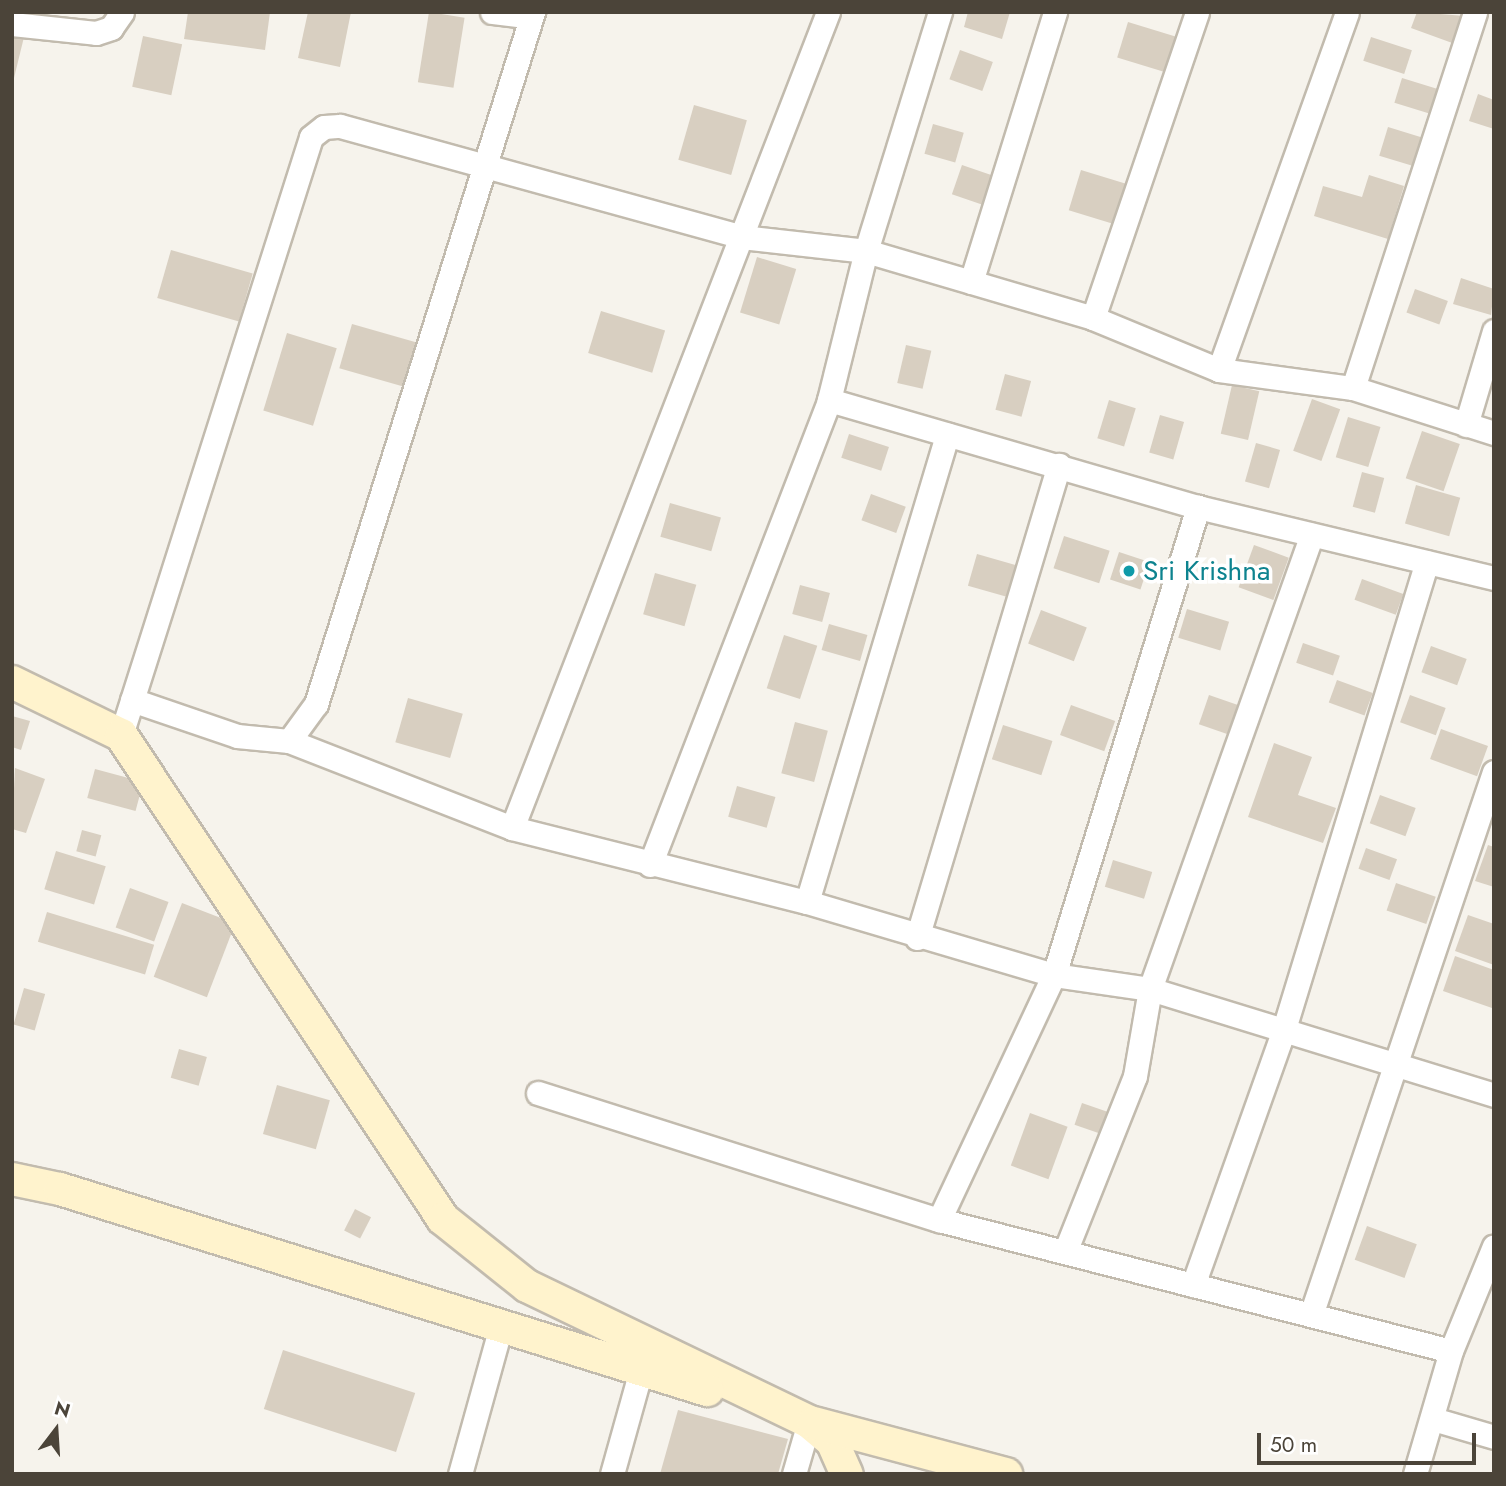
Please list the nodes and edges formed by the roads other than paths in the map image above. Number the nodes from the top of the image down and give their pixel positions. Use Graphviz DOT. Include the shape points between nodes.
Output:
graph roads {
  1 [pos="122,12"];
  2 [pos="492,12"];
  3 [pos="828,12"];
  4 [pos="940,12"];
  5 [pos="1055,12"];
  6 [pos="1196,12"];
  7 [pos="1348,12"];
  8 [pos="1475,12"];
  9 [pos="532,14"];
  10 [pos="12,24"];
  11 [pos="485,166"];
  12 [pos="741,237"];
  13 [pos="866,251"];
  14 [pos="971,282"];
  15 [pos="1093,318"];
  16 [pos="1494,331"];
  17 [pos="1219,370"];
  18 [pos="1353,388"];
  19 [pos="830,400"];
  20 [pos="1466,425"];
  21 [pos="1494,433"];
  22 [pos="947,434"];
  23 [pos="1059,465"];
  24 [pos="1198,507"];
  25 [pos="1312,535"];
  26 [pos="1427,562"];
  27 [pos="1494,578"];
  28 [pos="12,682"];
  29 [pos="132,700"];
  30 [pos="121,735"];
  31 [pos="289,741"];
  32 [pos="1494,772"];
  33 [pos="512,828"];
  34 [pos="650,865"];
  35 [pos="807,902"];
  36 [pos="917,938"];
  37 [pos="1054,975"];
  38 [pos="1150,989"];
  39 [pos="1284,1029"];
  40 [pos="1395,1063"];
  41 [pos="538,1093"];
  42 [pos="1494,1095"];
  43 [pos="12,1179"];
  44 [pos="939,1220"];
  45 [pos="1494,1246"];
  46 [pos="1065,1252"];
  47 [pos="1193,1285"];
  48 [pos="1311,1315"];
  49 [pos="501,1326"];
  50 [pos="1451,1351"];
  51 [pos="641,1370"];
  52 [pos="1433,1419"];
  53 [pos="809,1422"];
  54 [pos="1494,1437"];
  55 [pos="460,1474"];
  56 [pos="612,1474"];
  57 [pos="793,1474"];
  58 [pos="847,1474"];
  59 [pos="1006,1474"];
  60 [pos="1415,1474"];
  1 -- 10 [label="street" via="111,28 96,33"];
  2 -- 9 [label="street"];
  3 -- 12 [label="street"];
  4 -- 13 [label="street"];
  5 -- 14 [label="street"];
  6 -- 15 [label="street"];
  7 -- 17 [label="street"];
  8 -- 18 [label="street"];
  9 -- 11 [label="street"];
  11 -- 12 [label="street"];
  11 -- 29 [label="street" via="340,126 316,130"];
  11 -- 31 [label="street" via="316,705"];
  12 -- 13 [label="street"];
  12 -- 33 [label="street"];
  13 -- 14 [label="street"];
  13 -- 19 [label="street"];
  14 -- 15 [label="street"];
  15 -- 17 [label="street"];
  16 -- 20 [label="street"];
  17 -- 18 [label="street"];
  18 -- 20 [label="street"];
  19 -- 22 [label="street"];
  19 -- 34 [label="street"];
  20 -- 21 [label="street"];
  22 -- 23 [label="street"];
  22 -- 35 [label="street"];
  23 -- 24 [label="street"];
  23 -- 36 [label="street"];
  24 -- 25 [label="street"];
  24 -- 37 [label="street"];
  25 -- 26 [label="street"];
  25 -- 38 [label="street"];
  26 -- 27 [label="street"];
  26 -- 39 [label="street"];
  28 -- 30 [label="street"];
  29 -- 30 [label="street"];
  29 -- 31 [label="street" via="237,737"];
  30 -- 53 [label="street" via="443,1219 527,1286"];
  31 -- 33 [label="street"];
  32 -- 40 [label="street"];
  33 -- 34 [label="street"];
  34 -- 35 [label="street"];
  35 -- 36 [label="street"];
  36 -- 37 [label="street"];
  37 -- 38 [label="street"];
  37 -- 44 [label="street"];
  38 -- 39 [label="street"];
  38 -- 46 [label="street" via="1135,1076"];
  39 -- 40 [label="street"];
  39 -- 47 [label="street"];
  40 -- 42 [label="street"];
  40 -- 48 [label="street"];
  41 -- 44 [label="street"];
  43 -- 49 [label="street"];
  44 -- 46 [label="street"];
  45 -- 50 [label="street"];
  46 -- 47 [label="street"];
  47 -- 48 [label="street"];
  48 -- 50 [label="street"];
  49 -- 51 [label="street"];
  49 -- 55 [label="street"];
  50 -- 52 [label="street"];
  51 -- 53 [label="street"];
  51 -- 56 [label="street"];
  52 -- 54 [label="street"];
  52 -- 60 [label="street"];
  53 -- 57 [label="street"];
  53 -- 58 [label="street" via="832,1441"];
  53 -- 59 [label="street"];
}
